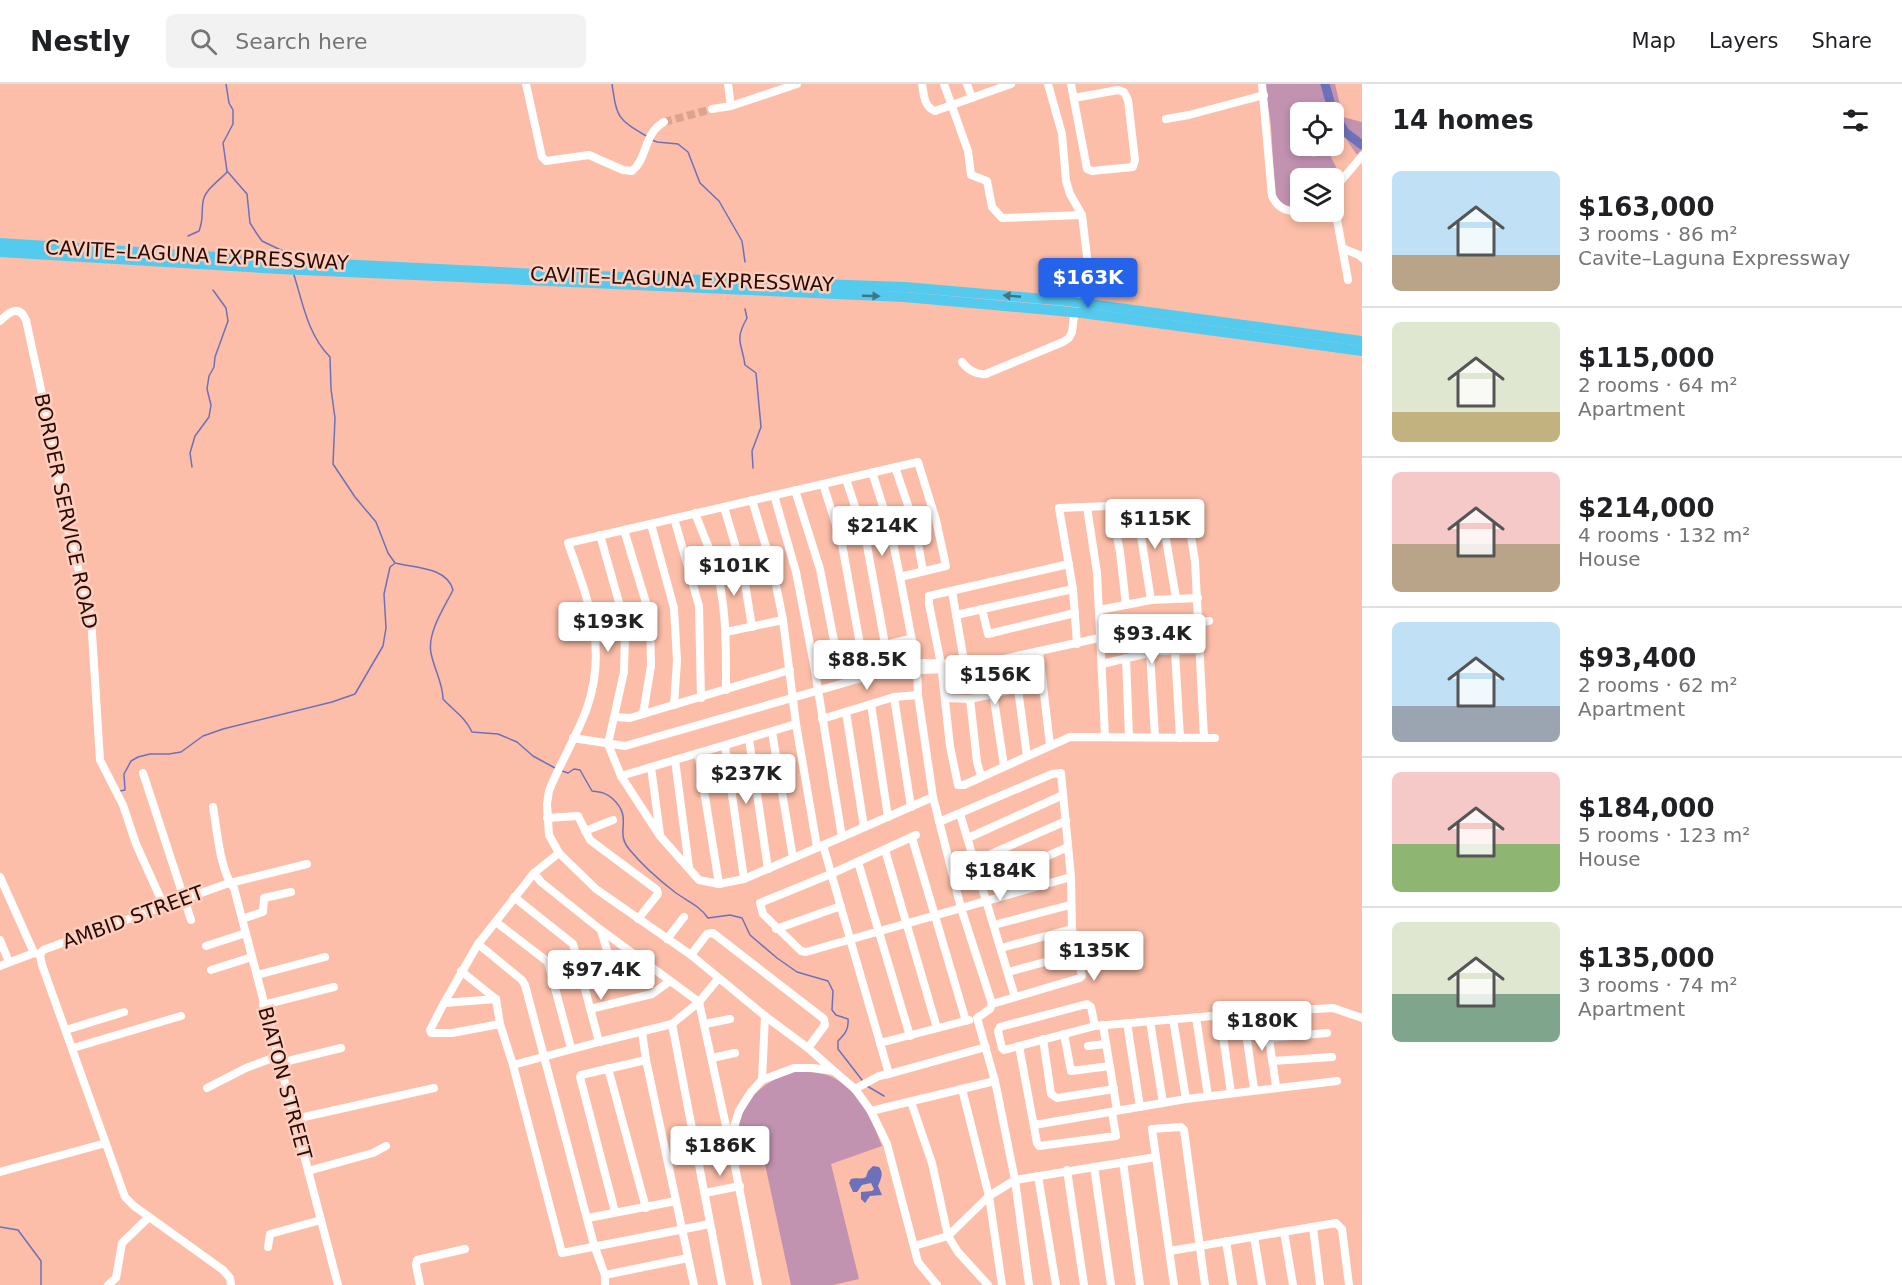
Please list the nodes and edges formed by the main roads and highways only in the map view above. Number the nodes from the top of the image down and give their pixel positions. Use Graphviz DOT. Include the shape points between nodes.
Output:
graph roads {
  1 [pos="0,243"];
  2 [pos="0,252"];
  3 [pos="278,265"];
  4 [pos="540,278"];
  5 [pos="1362,342"];
  6 [pos="1362,351"];
  1 -- 3 [label="highway, CAVITE–LAGUNA EXPRESSWAY"];
  2 -- 3 [label="highway, CAVITE–LAGUNA EXPRESSWAY"];
  3 -- 4 [label="highway, CAVITE–LAGUNA EXPRESSWAY"];
  5 -- 4 [label="highway, CAVITE–LAGUNA EXPRESSWAY, one-way" via="1067,301 904,286"];
  4 -- 6 [label="highway, CAVITE–LAGUNA EXPRESSWAY, one-way" via="916,298 1082,313"];
}
